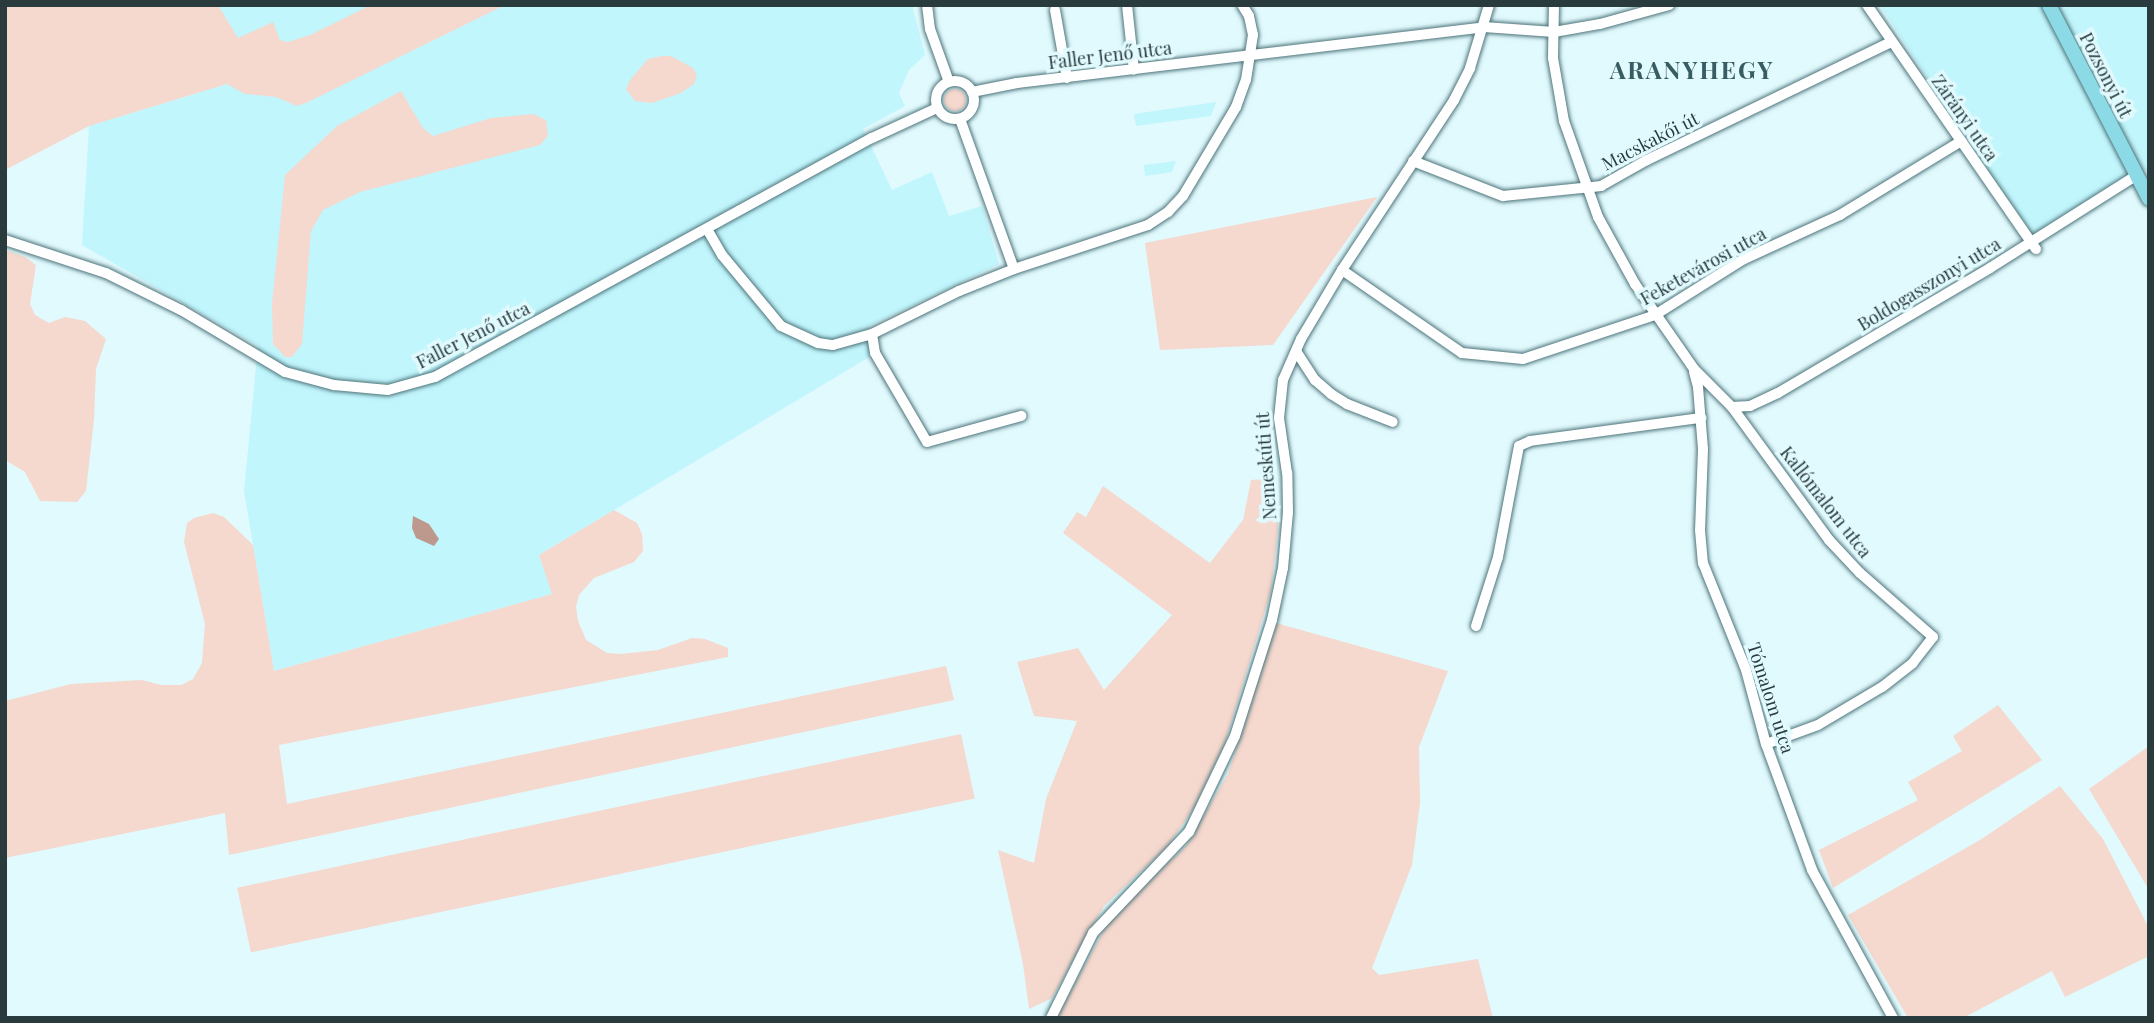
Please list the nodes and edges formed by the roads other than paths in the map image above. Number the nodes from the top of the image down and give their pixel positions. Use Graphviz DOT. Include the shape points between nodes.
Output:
graph roads {
  1 [pos="927,5"];
  2 [pos="1127,5"];
  3 [pos="1242,5"];
  4 [pos="1489,5"];
  5 [pos="1555,5"];
  6 [pos="1669,5"];
  7 [pos="1867,5"];
  8 [pos="2049,5"];
  9 [pos="1055,10"];
  10 [pos="1484,27"];
  11 [pos="1554,32"];
  12 [pos="1891,42"];
  13 [pos="1252,56"];
  14 [pos="1134,70"];
  15 [pos="1067,78"];
  16 [pos="949,82"];
  17 [pos="972,92"];
  18 [pos="937,108"];
  19 [pos="960,119"];
  20 [pos="1961,141"];
  21 [pos="1413,162"];
  22 [pos="2137,175"];
  23 [pos="1588,189"];
  24 [pos="2149,199"];
  25 [pos="707,229"];
  26 [pos="5,240"];
  27 [pos="2033,246"];
  28 [pos="1014,269"];
  29 [pos="1342,270"];
  30 [pos="1655,315"];
  31 [pos="873,334"];
  32 [pos="1296,351"];
  33 [pos="1693,369"];
  34 [pos="1732,407"];
  35 [pos="1021,416"];
  36 [pos="1701,418"];
  37 [pos="1393,422"];
  38 [pos="1476,626"];
  39 [pos="1766,744"];
  40 [pos="1051,1018"];
  41 [pos="1893,1018"];
  1 -- 16 [label="street" via="930,29"];
  2 -- 14 [label="street"];
  3 -- 13 [label="street" via="1253,35"];
  4 -- 10 [label="street, Nemeskúti út"];
  5 -- 11 [label="street, Tómalom utca"];
  6 -- 11 [label="street, Faller Jenő utca"];
  7 -- 12 [label="street, Zárányi utca"];
  8 -- 22 [label="main road, Pozsonyi út"];
  9 -- 15 [label="street"];
  10 -- 11 [label="street, Faller Jenő utca"];
  10 -- 13 [label="street, Faller Jenő utca"];
  10 -- 21 [label="street, Nemeskúti út" via="1454,100"];
  11 -- 23 [label="street, Tómalom utca" via="1553,58 1564,121"];
  12 -- 20 [label="street, Zárányi utca"];
  12 -- 23 [label="street, Macskakői út"];
  13 -- 14 [label="street, Faller Jenő utca"];
  13 -- 28 [label="street" via="1236,107 1218,141 1168,212 1148,225"];
  14 -- 15 [label="street, Faller Jenő utca"];
  15 -- 17 [label="street, Faller Jenő utca"];
  16 -- 17 [label="street" via="965,84"];
  16 -- 18 [label="street" via="939,90"];
  17 -- 19 [label="street" via="973,108"];
  18 -- 19 [label="street" via="949,119"];
  18 -- 25 [label="street, Faller Jenő utca"];
  19 -- 28 [label="street"];
  20 -- 27 [label="street, Zárányi utca"];
  20 -- 30 [label="street, Feketevárosi utca" via="1840,215 1744,259"];
  21 -- 23 [label="street, Macskakői út" via="1503,196"];
  21 -- 29 [label="street, Nemeskúti út"];
  22 -- 24 [label="main road, Pozsonyi út"];
  22 -- 27 [label="street, Boldogasszonyi utca"];
  23 -- 30 [label="street, Tómalom utca" via="1613,246"];
  25 -- 26 [label="street, Faller Jenő utca" via="435,377 388,390 334,385 285,372 181,310 106,273"];
  25 -- 31 [label="street" via="722,255 789,332 833,345"];
  27 -- 34 [label="street, Boldogasszonyi utca" via="1760,402"];
  28 -- 31 [label="street" via="959,290"];
  29 -- 30 [label="street, Feketevárosi utca" via="1462,353 1482,357 1531,357"];
  29 -- 32 [label="street, Nemeskúti út"];
  30 -- 33 [label="street, Tómalom utca"];
  31 -- 35 [label="street" via="875,354 927,442"];
  32 -- 37 [label="street" via="1315,380 1331,394"];
  32 -- 40 [label="street, Nemeskúti út" via="1283,380 1279,405 1288,512 1283,568 1272,620 1235,736 1189,832 1093,933"];
  33 -- 34 [label="street, Tómalom utca"];
  33 -- 36 [label="street, Tómalom utca"];
  34 -- 39 [label="street, Kallómalom utca" via="1829,540 1933,637 1913,663 1882,687 1818,725"];
  36 -- 38 [label="street" via="1519,446 1498,557"];
  36 -- 39 [label="street, Tómalom utca" via="1703,563 1746,670"];
  39 -- 41 [label="street, Tómalom utca" via="1812,870"];
}
